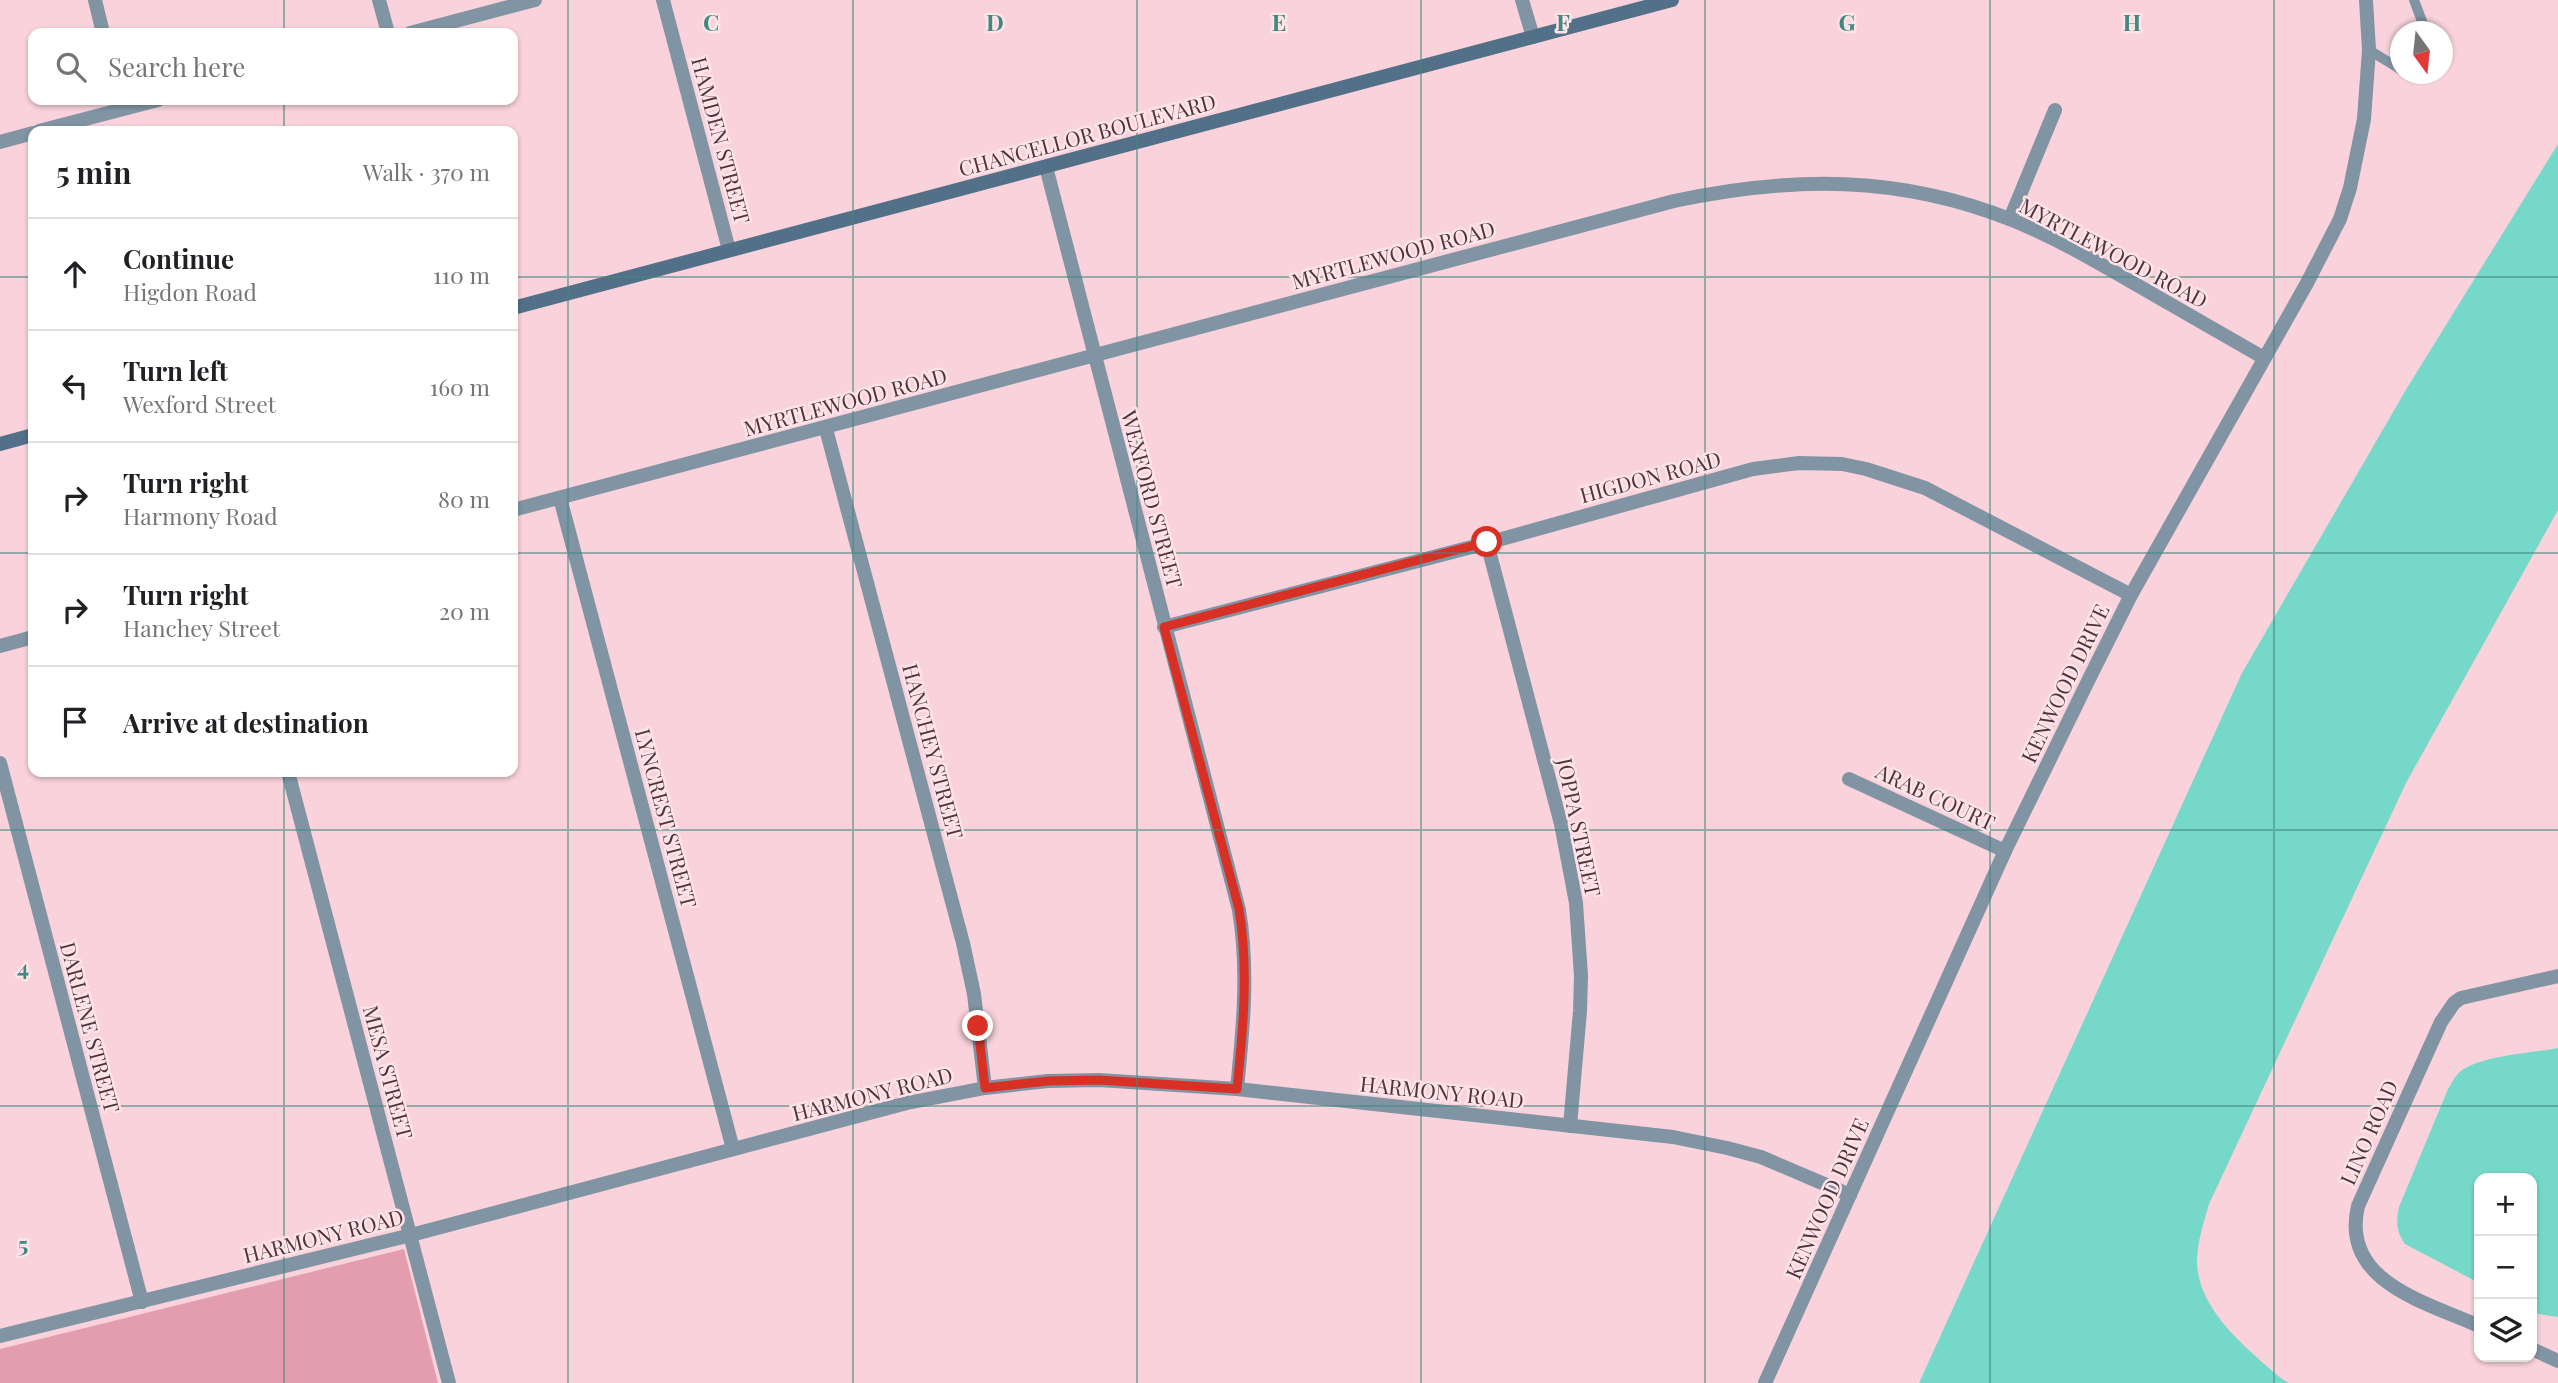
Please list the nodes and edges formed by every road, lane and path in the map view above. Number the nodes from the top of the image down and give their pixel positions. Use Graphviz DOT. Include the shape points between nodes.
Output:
graph roads {
  1 [pos="94,0"];
  2 [pos="379,0"];
  3 [pos="535,0"];
  4 [pos="663,0"];
  5 [pos="1522,0"];
  6 [pos="1672,0"];
  7 [pos="2366,0"];
  8 [pos="2414,0"];
  9 [pos="2422,21"];
  10 [pos="102,28"];
  11 [pos="387,28"];
  12 [pos="429,28"];
  13 [pos="1533,37"];
  14 [pos="2369,50"];
  15 [pos="2390,63"];
  16 [pos="119,105"];
  17 [pos="2055,110"];
  18 [pos="54,126"];
  19 [pos="28,134"];
  20 [pos="0,142"];
  21 [pos="1045,167"];
  22 [pos="2010,219"];
  23 [pos="729,250"];
  24 [pos="518,307"];
  25 [pos="1094,356"];
  26 [pos="2264,358"];
  27 [pos="825,429"];
  28 [pos="28,436"];
  29 [pos="0,444"];
  30 [pos="560,498"];
  31 [pos="518,509"];
  32 [pos="1487,542"];
  33 [pos="2131,594"];
  34 [pos="1164,627"];
  35 [pos="28,638"];
  36 [pos="0,646"];
  37 [pos="0,763"];
  38 [pos="289,777"];
  39 [pos="1849,779"];
  40 [pos="2005,852"];
  41 [pos="2558,976"];
  42 [pos="985,1088"];
  43 [pos="1237,1089"];
  44 [pos="1570,1126"];
  45 [pos="733,1150"];
  46 [pos="1850,1195"];
  47 [pos="411,1235"];
  48 [pos="142,1302"];
  49 [pos="2474,1323"];
  50 [pos="0,1336"];
  51 [pos="2537,1351"];
  52 [pos="2558,1361"];
  53 [pos="449,1383"];
  54 [pos="1765,1383"];
  1 -- 10 [label="street"];
  2 -- 11 [label="street"];
  3 -- 12 [label="street"];
  4 -- 23 [label="street, HAMDEN STREET"];
  5 -- 13 [label="street"];
  6 -- 13 [label="street, CHANCELLOR BOULEVARD"];
  7 -- 14 [label="street, KENWOOD DRIVE"];
  8 -- 9 [label="lane"];
  13 -- 21 [label="street, CHANCELLOR BOULEVARD"];
  14 -- 15 [label="lane"];
  14 -- 26 [label="street, KENWOOD DRIVE" via="2362,130 2340,219"];
  16 -- 18 [label="street"];
  17 -- 22 [label="street"];
  19 -- 20 [label="street"];
  21 -- 23 [label="street, CHANCELLOR BOULEVARD"];
  21 -- 25 [label="street, WEXFORD STREET"];
  22 -- 25 [label="street, MYRTLEWOOD ROAD" via="1945,199 1874,186 1802,183 1730,189"];
  22 -- 26 [label="street, MYRTLEWOOD ROAD" via="2086,256"];
  23 -- 24 [label="street, CHANCELLOR BOULEVARD"];
  25 -- 27 [label="street, MYRTLEWOOD ROAD"];
  25 -- 34 [label="street, WEXFORD STREET"];
  26 -- 33 [label="street, KENWOOD DRIVE"];
  27 -- 30 [label="street, MYRTLEWOOD ROAD"];
  27 -- 42 [label="street, HANCHEY STREET" via="963,943"];
  28 -- 29 [label="street"];
  30 -- 31 [label="street, MYRTLEWOOD ROAD"];
  30 -- 45 [label="street, LYNCREST STREET"];
  32 -- 33 [label="street, HIGDON ROAD" via="1753,469 1842,464 1925,488"];
  32 -- 34 [label="street, HIGDON ROAD"];
  32 -- 44 [label="street, JOPPA STREET" via="1561,824 1576,903 1581,976"];
  33 -- 40 [label="street, KENWOOD DRIVE"];
  34 -- 43 [label="street, WEXFORD STREET" via="1244,938 1245,993"];
  35 -- 36 [label="street"];
  37 -- 48 [label="street, DARLENE STREET"];
  38 -- 47 [label="street, MESA STREET"];
  39 -- 40 [label="street, ARAB COURT"];
  40 -- 46 [label="street, KENWOOD DRIVE"];
  41 -- 49 [label="street, LINO ROAD" via="2471,994 2454,1003 2441,1022 2358,1206 2357,1241 2377,1276"];
  42 -- 43 [label="street, HARMONY ROAD" via="1099,1080"];
  42 -- 45 [label="street, HARMONY ROAD" via="908,1103"];
  43 -- 44 [label="street, HARMONY ROAD"];
  44 -- 46 [label="street, HARMONY ROAD" via="1727,1148 1761,1157"];
  45 -- 47 [label="street, HARMONY ROAD"];
  46 -- 54 [label="street, KENWOOD DRIVE"];
  47 -- 48 [label="street, HARMONY ROAD"];
  47 -- 53 [label="street, MESA STREET"];
  48 -- 50 [label="street, HARMONY ROAD"];
  51 -- 52 [label="street"];
}
